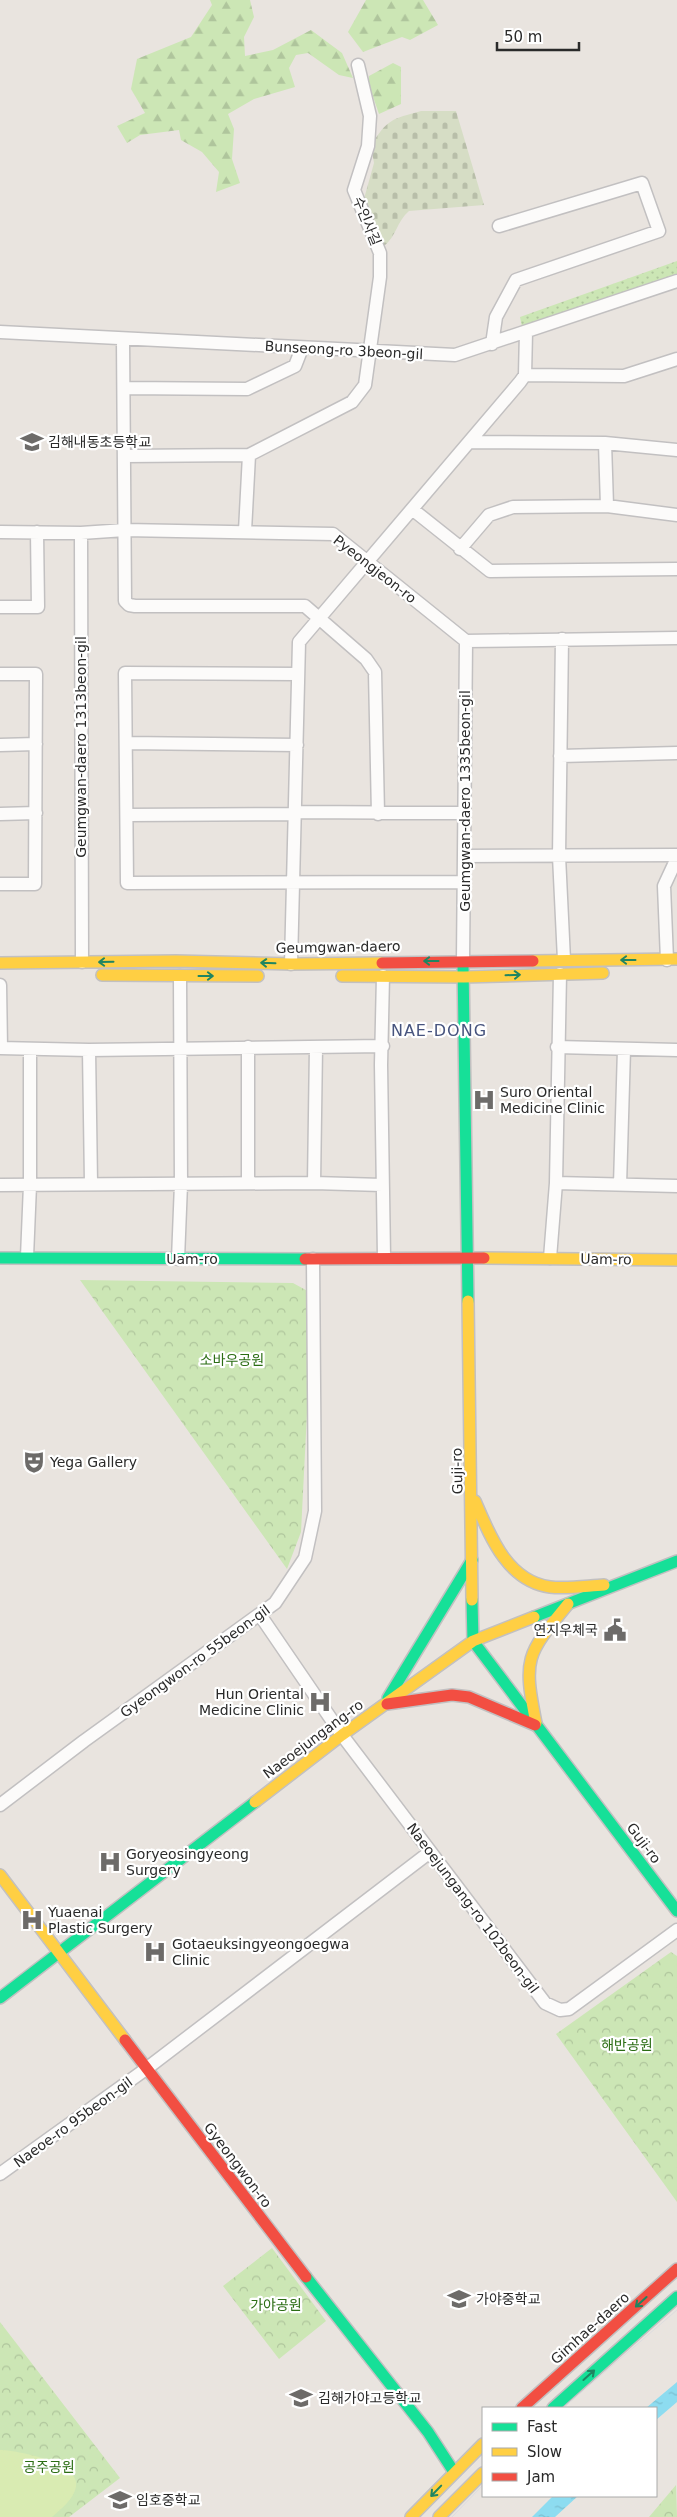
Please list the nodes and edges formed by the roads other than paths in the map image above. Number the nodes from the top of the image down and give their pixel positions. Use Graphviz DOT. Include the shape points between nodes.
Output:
graph roads {
  1 [pos="358,65"];
  2 [pos="499,226"];
  3 [pos="677,281"];
  4 [pos="0,332"];
  5 [pos="526,332"];
  6 [pos="124,340"];
  7 [pos="492,344"];
  8 [pos="302,348"];
  9 [pos="370,351"];
  10 [pos="677,359"];
  11 [pos="525,375"];
  12 [pos="124,388"];
  13 [pos="469,442"];
  14 [pos="605,443"];
  15 [pos="677,450"];
  16 [pos="249,455"];
  17 [pos="124,456"];
  18 [pos="607,506"];
  19 [pos="412,509"];
  20 [pos="677,515"];
  21 [pos="125,530"];
  22 [pos="245,531"];
  23 [pos="0,532"];
  24 [pos="38,532"];
  25 [pos="81,533"];
  26 [pos="460,549"];
  27 [pos="367,561"];
  28 [pos="677,569"];
  29 [pos="0,607"];
  30 [pos="319,619"];
  31 [pos="562,638"];
  32 [pos="677,638"];
  33 [pos="466,641"];
  34 [pos="0,674"];
  35 [pos="298,674"];
  36 [pos="36,744"];
  37 [pos="126,744"];
  38 [pos="0,745"];
  39 [pos="297,745"];
  40 [pos="677,753"];
  41 [pos="560,756"];
  42 [pos="36,813"];
  43 [pos="295,813"];
  44 [pos="464,813"];
  45 [pos="0,814"];
  46 [pos="378,814"];
  47 [pos="128,815"];
  48 [pos="464,856"];
  49 [pos="559,856"];
  50 [pos="677,857"];
  51 [pos="292,882"];
  52 [pos="464,882"];
  53 [pos="0,884"];
  54 [pos="564,960"];
  55 [pos="672,960"];
  56 [pos="82,962"];
  57 [pos="463,962"];
  58 [pos="0,963"];
  59 [pos="292,964"];
  60 [pos="618,973"];
  61 [pos="560,974"];
  62 [pos="93,975"];
  63 [pos="180,976"];
  64 [pos="266,976"];
  65 [pos="334,976"];
  66 [pos="383,976"];
  67 [pos="464,976"];
  68 [pos="0,985"];
  69 [pos="383,1046"];
  70 [pos="180,1047"];
  71 [pos="248,1047"];
  72 [pos="316,1047"];
  73 [pos="557,1047"];
  74 [pos="1,1048"];
  75 [pos="30,1049"];
  76 [pos="624,1049"];
  77 [pos="89,1050"];
  78 [pos="677,1050"];
  79 [pos="248,1183"];
  80 [pos="314,1183"];
  81 [pos="556,1183"];
  82 [pos="91,1184"];
  83 [pos="181,1184"];
  84 [pos="0,1185"];
  85 [pos="30,1185"];
  86 [pos="382,1185"];
  87 [pos="620,1185"];
  88 [pos="677,1186"];
  89 [pos="27,1257"];
  90 [pos="384,1257"];
  91 [pos="467,1257"];
  92 [pos="0,1258"];
  93 [pos="550,1258"];
  94 [pos="178,1259"];
  95 [pos="313,1259"];
  96 [pos="677,1260"];
  97 [pos="472,1496"];
  98 [pos="472,1560"];
  99 [pos="677,1561"];
  100 [pos="617,1585"];
  101 [pos="568,1604"];
  102 [pos="260,1614"];
  103 [pos="472,1641"];
  104 [pos="384,1705"];
  105 [pos="536,1726"];
  106 [pos="342,1735"];
  107 [pos="0,1805"];
  108 [pos="430,1852"];
  109 [pos="0,1875"];
  110 [pos="677,1911"];
  111 [pos="677,1930"];
  112 [pos="58,1953"];
  113 [pos="0,1998"];
  114 [pos="146,2069"];
  115 [pos="0,2174"];
  116 [pos="677,2269"];
  117 [pos="677,2297"];
  118 [pos="523,2407"];
  119 [pos="554,2407"];
  120 [pos="482,2445"];
  121 [pos="454,2472"];
  122 [pos="482,2474"];
  123 [pos="411,2517"];
  124 [pos="439,2517"];
  1 -- 9 [label="street, 수인사길" via="370,116 368,146 354,190 380,253"];
  2 -- 7 [label="street" via="642,183 659,231 516,280 496,317"];
  3 -- 5 [label="street, Bunseong-ro 3beon-gil"];
  4 -- 6 [label="street, Bunseong-ro 3beon-gil"];
  5 -- 7 [label="street, Bunseong-ro 3beon-gil"];
  5 -- 11 [label="street"];
  6 -- 8 [label="street, Bunseong-ro 3beon-gil"];
  6 -- 12 [label="street"];
  7 -- 9 [label="street, Bunseong-ro 3beon-gil" via="454,355"];
  8 -- 9 [label="street, Bunseong-ro 3beon-gil"];
  8 -- 12 [label="street" via="295,366 246,389"];
  9 -- 16 [label="street, 수인사길" via="365,384 352,402"];
  10 -- 11 [label="street" via="624,376"];
  11 -- 13 [label="street"];
  12 -- 17 [label="street"];
  13 -- 14 [label="street"];
  13 -- 19 [label="street"];
  14 -- 15 [label="street"];
  14 -- 18 [label="street"];
  16 -- 17 [label="street"];
  16 -- 22 [label="street"];
  17 -- 21 [label="street"];
  18 -- 20 [label="street"];
  18 -- 26 [label="street" via="513,507 489,515"];
  19 -- 26 [label="street"];
  19 -- 27 [label="street"];
  21 -- 22 [label="street, Pyeongjeon-ro"];
  21 -- 25 [label="street, Pyeongjeon-ro"];
  21 -- 30 [label="street" via="125,596 129,605 305,606"];
  22 -- 27 [label="street, Pyeongjeon-ro" via="332,534"];
  23 -- 24 [label="street, Pyeongjeon-ro"];
  24 -- 25 [label="street, Pyeongjeon-ro"];
  24 -- 29 [label="street" via="38,607"];
  25 -- 56 [label="street, Geumgwan-daero 1313beon-gil"];
  26 -- 28 [label="street" via="490,571"];
  27 -- 30 [label="street"];
  27 -- 33 [label="street, Pyeongjeon-ro"];
  30 -- 35 [label="street" via="299,642"];
  30 -- 46 [label="street" via="366,659 375,672"];
  31 -- 32 [label="street"];
  31 -- 33 [label="street"];
  31 -- 41 [label="street"];
  33 -- 44 [label="street, Geumgwan-daero 1335beon-gil"];
  34 -- 36 [label="street" via="36,674"];
  35 -- 37 [label="street" via="125,673"];
  35 -- 39 [label="street"];
  36 -- 38 [label="street"];
  36 -- 42 [label="street"];
  37 -- 39 [label="street"];
  37 -- 47 [label="street"];
  39 -- 43 [label="street"];
  40 -- 41 [label="street"];
  41 -- 49 [label="street"];
  42 -- 45 [label="street"];
  42 -- 53 [label="street" via="35,884"];
  43 -- 46 [label="street"];
  43 -- 47 [label="street"];
  43 -- 51 [label="street"];
  44 -- 46 [label="street"];
  44 -- 48 [label="street, Geumgwan-daero 1335beon-gil"];
  47 -- 51 [label="street" via="127,883"];
  48 -- 49 [label="street"];
  48 -- 52 [label="street, Geumgwan-daero 1335beon-gil"];
  49 -- 50 [label="street"];
  49 -- 54 [label="street"];
  50 -- 55 [label="street" via="664,886"];
  51 -- 52 [label="street"];
  51 -- 59 [label="street"];
  52 -- 57 [label="street, Geumgwan-daero 1335beon-gil"];
  55 -- 54 [label="street, Geumgwan-daero, one-way"];
  54 -- 57 [label="street, Geumgwan-daero"];
  56 -- 58 [label="street, Geumgwan-daero"];
  59 -- 56 [label="street, Geumgwan-daero, one-way"];
  57 -- 59 [label="street, Geumgwan-daero, one-way"];
  57 -- 67 [label="street, Guji-ro"];
  60 -- 61 [label="street, Geumgwan-daero"];
  67 -- 61 [label="street, Geumgwan-daero, one-way"];
  61 -- 73 [label="street"];
  62 -- 63 [label="street"];
  63 -- 64 [label="street, one-way"];
  63 -- 70 [label="street"];
  65 -- 66 [label="street, Geumgwan-daero"];
  66 -- 67 [label="street, Geumgwan-daero"];
  66 -- 69 [label="street"];
  67 -- 91 [label="street, Guji-ro"];
  68 -- 74 [label="street"];
  69 -- 72 [label="street"];
  69 -- 86 [label="street"];
  70 -- 71 [label="street"];
  70 -- 77 [label="street"];
  70 -- 83 [label="street"];
  71 -- 72 [label="street"];
  71 -- 79 [label="street"];
  72 -- 80 [label="street"];
  73 -- 76 [label="street"];
  73 -- 81 [label="street"];
  74 -- 75 [label="street"];
  75 -- 77 [label="street"];
  75 -- 85 [label="street"];
  76 -- 78 [label="street"];
  76 -- 87 [label="street"];
  77 -- 82 [label="street"];
  79 -- 80 [label="street"];
  79 -- 83 [label="street"];
  80 -- 86 [label="street"];
  81 -- 87 [label="street"];
  81 -- 93 [label="street"];
  82 -- 83 [label="street"];
  82 -- 85 [label="street"];
  83 -- 94 [label="street"];
  84 -- 85 [label="street"];
  85 -- 89 [label="street"];
  86 -- 90 [label="street"];
  87 -- 88 [label="street"];
  89 -- 92 [label="street, Uam-ro"];
  89 -- 94 [label="street, Uam-ro"];
  90 -- 91 [label="street, Uam-ro"];
  90 -- 95 [label="street, Uam-ro"];
  91 -- 93 [label="street, Uam-ro"];
  91 -- 97 [label="street, Guji-ro"];
  93 -- 96 [label="street, Uam-ro"];
  94 -- 95 [label="street, Uam-ro"];
  95 -- 102 [label="street, Gyeongwon-ro 55beon-gil" via="315,1511 305,1558 275,1603"];
  97 -- 98 [label="street, Guji-ro"];
  97 -- 100 [label="street" via="501,1556 523,1576 549,1587"];
  98 -- 103 [label="street, Guji-ro"];
  98 -- 104 [label="street"];
  99 -- 100 [label="street, Naeoejungang-ro"];
  100 -- 101 [label="street, Naeoejungang-ro"];
  101 -- 103 [label="street, Naeoejungang-ro"];
  101 -- 105 [label="street" via="532,1653 527,1672"];
  102 -- 106 [label="street, Naeoejungang-ro 102beon-gil"];
  102 -- 107 [label="street, Gyeongwon-ro 55beon-gil"];
  103 -- 104 [label="street, Naeoejungang-ro"];
  103 -- 105 [label="street, Guji-ro"];
  104 -- 105 [label="street" via="452,1695 469,1697"];
  104 -- 106 [label="street, Naeoejungang-ro"];
  105 -- 110 [label="street, Guji-ro"];
  106 -- 108 [label="street, Naeoejungang-ro 102beon-gil"];
  106 -- 112 [label="street, Naeoejungang-ro"];
  108 -- 111 [label="street, Naeoejungang-ro 102beon-gil" via="545,2003 560,2010 578,2003"];
  108 -- 114 [label="street, Naeoe-ro 95beon-gil"];
  109 -- 112 [label="street, Gyeongwon-ro"];
  112 -- 113 [label="street, Naeoejungang-ro"];
  112 -- 114 [label="street, Gyeongwon-ro"];
  114 -- 115 [label="street, Naeoe-ro 95beon-gil"];
  114 -- 121 [label="street, Gyeongwon-ro" via="428,2432"];
  116 -- 118 [label="street, Gimhae-daero, one-way"];
  119 -- 117 [label="street, one-way"];
  120 -- 121 [label="street"];
  121 -- 123 [label="street, one-way"];
  122 -- 124 [label="street"];
}
